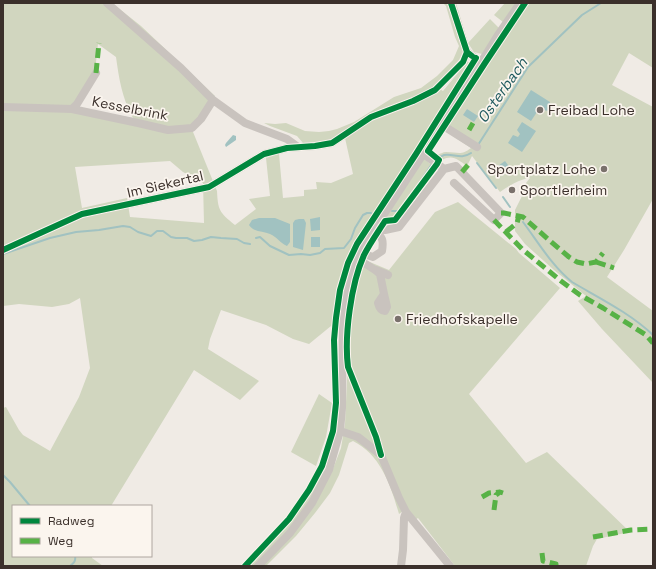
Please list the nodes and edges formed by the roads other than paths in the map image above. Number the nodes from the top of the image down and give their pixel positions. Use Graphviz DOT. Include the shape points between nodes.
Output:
graph roads {
  1 [pos="107,3"];
  2 [pos="451,3"];
  3 [pos="520,3"];
  4 [pos="467,52"];
  5 [pos="481,62"];
  6 [pos="96,72"];
  7 [pos="213,100"];
  8 [pos="3,107"];
  9 [pos="72,110"];
  10 [pos="442,125"];
  11 [pos="298,147"];
  12 [pos="477,147"];
  13 [pos="424,154"];
  14 [pos="444,169"];
  15 [pos="454,183"];
  16 [pos="375,228"];
  17 [pos="3,250"];
  18 [pos="359,255"];
  19 [pos="375,270"];
  20 [pos="388,275"];
  21 [pos="384,294"];
  22 [pos="340,431"];
  23 [pos="406,512"];
  24 [pos="258,566"];
  25 [pos="401,566"];
  26 [pos="450,566"];
  1 -- 7 [label="street" via="181,68"];
  2 -- 4 [label="street"];
  3 -- 5 [label="street"];
  4 -- 5 [label="street"];
  4 -- 11 [label="street, Im Siekertal" via="462,62 435,90 371,117 332,143"];
  5 -- 10 [label="street"];
  6 -- 9 [label="street"];
  7 -- 9 [label="street, Kesselbrink" via="201,120 192,128 168,130"];
  7 -- 11 [label="street" via="245,123 287,139"];
  8 -- 9 [label="street, Kesselbrink"];
  10 -- 12 [label="street"];
  10 -- 13 [label="street"];
  11 -- 17 [label="street, Im Siekertal" via="264,154 209,187 82,214"];
  13 -- 14 [label="street"];
  13 -- 16 [label="street"];
  14 -- 15 [label="street" via="456,166 501,213 494,220"];
  14 -- 16 [label="street" via="399,227 385,230"];
  16 -- 18 [label="street"];
  16 -- 18 [label="street" via="382,235 382,251 373,257"];
  18 -- 19 [label="street"];
  18 -- 22 [label="street" via="343,313"];
  19 -- 20 [label="street"];
  19 -- 21 [label="street" via="380,274"];
  22 -- 23 [label="street" via="358,437 381,455"];
  22 -- 24 [label="street" via="329,470 312,503 290,533"];
  23 -- 25 [label="street"];
  23 -- 26 [label="street"];
}
